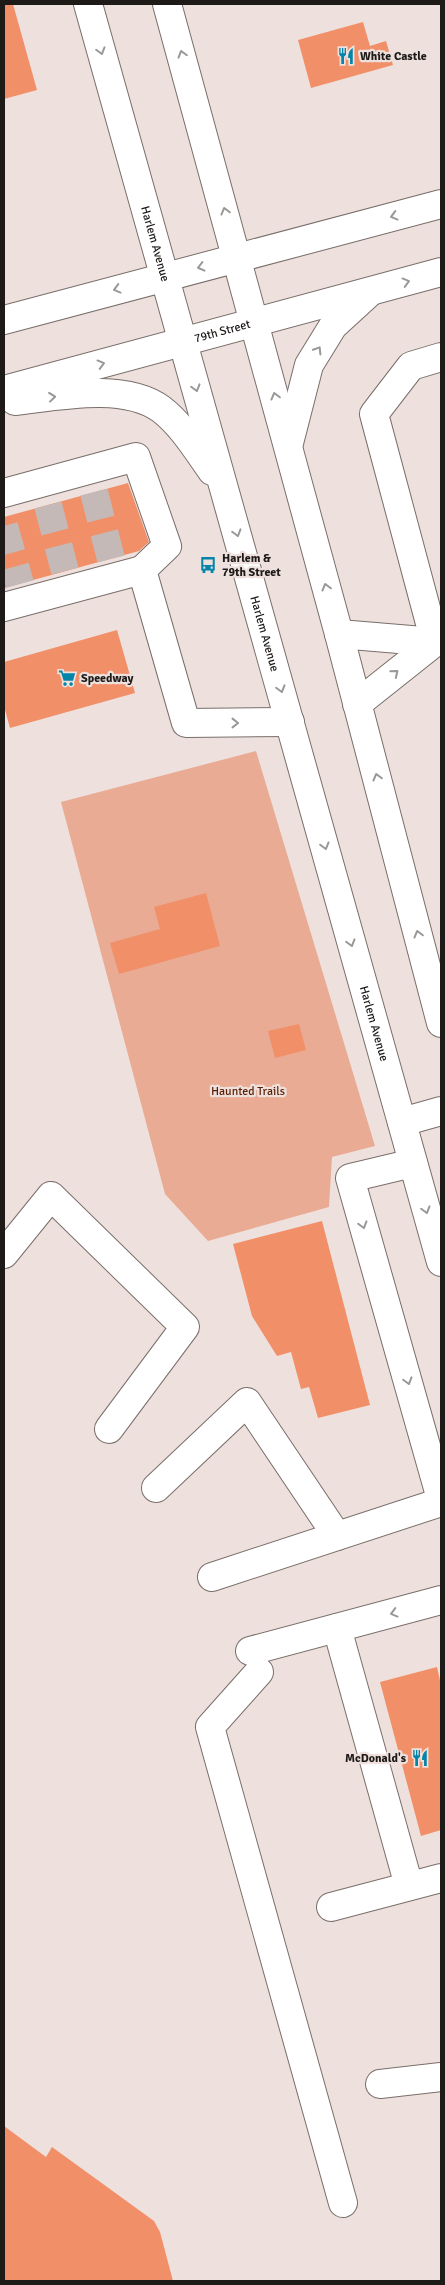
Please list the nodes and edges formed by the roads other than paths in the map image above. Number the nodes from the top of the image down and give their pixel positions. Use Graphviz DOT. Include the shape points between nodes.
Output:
graph roads {
  1 [pos="88,4"];
  2 [pos="167,4"];
  3 [pos="441,204"];
  4 [pos="237,258"];
  5 [pos="441,272"];
  6 [pos="164,276"];
  7 [pos="371,291"];
  8 [pos="4,320"];
  9 [pos="255,322"];
  10 [pos="182,342"];
  11 [pos="441,357"];
  12 [pos="4,390"];
  13 [pos="4,402"];
  14 [pos="288,447"];
  15 [pos="223,486"];
  16 [pos="4,493"];
  17 [pos="123,569"];
  18 [pos="17,597"];
  19 [pos="339,634"];
  20 [pos="439,649"];
  21 [pos="357,704"];
  22 [pos="290,722"];
  23 [pos="441,1023"];
  24 [pos="441,1111"];
  25 [pos="402,1122"];
  26 [pos="413,1163"];
  27 [pos="4,1254"];
  28 [pos="441,1262"];
  29 [pos="109,1429"];
  30 [pos="156,1488"];
  31 [pos="441,1501"];
  32 [pos="337,1536"];
  33 [pos="212,1576"];
  34 [pos="441,1600"];
  35 [pos="337,1628"];
  36 [pos="441,1878"];
  37 [pos="409,1886"];
  38 [pos="331,1908"];
  39 [pos="441,2077"];
  40 [pos="380,2084"];
  41 [pos="343,2203"];
  1 -- 6 [label="main road, Harlem Avenue, one-way"];
  4 -- 2 [label="main road, one-way"];
  3 -- 4 [label="main road, one-way"];
  4 -- 6 [label="main road, one-way"];
  4 -- 9 [label="main road"];
  7 -- 5 [label="main road, 79th Street, one-way"];
  6 -- 8 [label="main road, one-way"];
  6 -- 10 [label="main road, Harlem Avenue"];
  7 -- 9 [label="main road, 79th Street"];
  14 -- 7 [label="main road, one-way" via="309,365 333,326"];
  9 -- 10 [label="main road, 79th Street"];
  14 -- 9 [label="main road, one-way"];
  12 -- 10 [label="main road, 79th Street, one-way"];
  10 -- 15 [label="main road, Harlem Avenue, one-way"];
  11 -- 20 [label="main road" via="411,366 374,414"];
  13 -- 15 [label="main road, one-way" via="108,394 141,399 161,409 192,443"];
  19 -- 14 [label="main road, one-way"];
  15 -- 22 [label="main road, Harlem Avenue, one-way"];
  16 -- 17 [label="main road" via="46,493 90,481 136,457 167,546"];
  17 -- 18 [label="main road" via="68,580"];
  17 -- 22 [label="main road, one-way" via="186,723"];
  19 -- 20 [label="main road"];
  19 -- 21 [label="main road"];
  21 -- 20 [label="main road, one-way"];
  23 -- 21 [label="main road, one-way"];
  22 -- 25 [label="main road, Harlem Avenue, one-way"];
  24 -- 25 [label="main road"];
  25 -- 26 [label="main road, Harlem Avenue"];
  26 -- 28 [label="main road, Harlem Avenue, one-way"];
  26 -- 31 [label="main road, one-way" via="350,1178"];
  27 -- 29 [label="main road" via="51,1196 185,1327"];
  30 -- 32 [label="main road" via="247,1402"];
  31 -- 32 [label="main road"];
  32 -- 33 [label="main road"];
  34 -- 35 [label="main road, one-way"];
  35 -- 37 [label="main road"];
  35 -- 41 [label="main road" via="254,1661 210,1727"];
  36 -- 37 [label="main road"];
  37 -- 38 [label="main road"];
  39 -- 40 [label="main road"];
}
